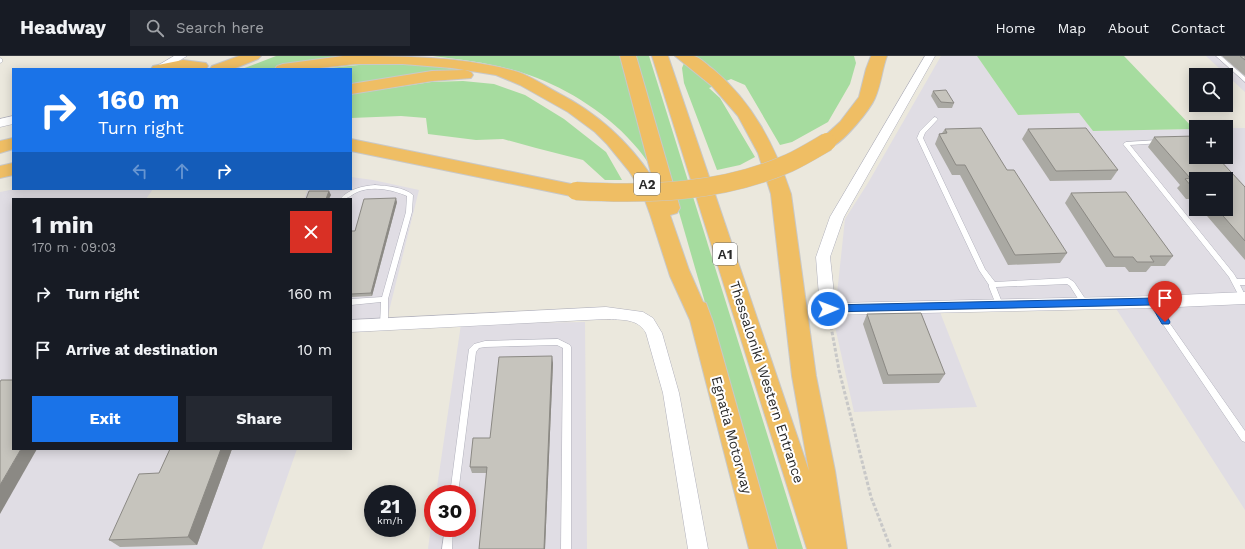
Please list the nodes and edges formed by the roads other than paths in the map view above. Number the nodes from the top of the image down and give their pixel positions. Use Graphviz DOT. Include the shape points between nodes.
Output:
graph roads {
  1 [pos="182,56"];
  2 [pos="241,56"];
  3 [pos="254,56"];
  4 [pos="628,56"];
  5 [pos="660,56"];
  6 [pos="672,56"];
  7 [pos="683,56"];
  8 [pos="930,56"];
  9 [pos="1218,56"];
  10 [pos="875,60"];
  11 [pos="206,66"];
  12 [pos="160,68"];
  13 [pos="164,68"];
  14 [pos="288,68"];
  15 [pos="1245,80"];
  16 [pos="537,87"];
  17 [pos="352,88"];
  18 [pos="677,107"];
  19 [pos="935,119"];
  20 [pos="12,120"];
  21 [pos="0,124"];
  22 [pos="1164,142"];
  23 [pos="12,143"];
  24 [pos="352,145"];
  25 [pos="0,147"];
  26 [pos="12,157"];
  27 [pos="0,160"];
  28 [pos="12,169"];
  29 [pos="0,172"];
  30 [pos="344,198"];
  31 [pos="1236,282"];
  32 [pos="1245,282"];
  33 [pos="993,285"];
  34 [pos="1244,298"];
  35 [pos="385,299"];
  36 [pos="352,302"];
  37 [pos="1155,302"];
  38 [pos="1084,303"];
  39 [pos="999,305"];
  40 [pos="702,322"];
  41 [pos="384,325"];
  42 [pos="352,326"];
  43 [pos="1245,438"];
  44 [pos="455,485"];
  45 [pos="448,537"];
  46 [pos="447,549"];
  47 [pos="566,549"];
  48 [pos="698,549"];
  49 [pos="763,549"];
  50 [pos="821,549"];
  51 [pos="833,549"];
  1 -- 12 [label="street"];
  2 -- 11 [label="highway"];
  3 -- 11 [label="highway"];
  4 -- 40 [label="highway"];
  5 -- 18 [label="highway, Thessaloniki Western Entrance / Α1"];
  6 -- 18 [label="highway" via="671,72"];
  7 -- 51 [label="highway" via="722,85 757,131 775,169 781,194 804,376"];
  8 -- 39 [label="street" via="837,217 823,257 828,309"];
  9 -- 15 [label="lane"];
  10 -- 24 [label="highway, bridge" via="867,98 846,126 827,142 784,165 743,179 708,187 644,194 576,191 538,185 397,152"];
  11 -- 13 [label="highway" via="183,65"];
  14 -- 16 [label="highway, Α2" via="350,59 434,60 494,70"];
  16 -- 17 [label="highway" via="495,78 458,74"];
  16 -- 40 [label="highway, Α2" via="599,125 637,167 656,202 678,270"];
  18 -- 50 [label="highway, Thessaloniki Western Entrance / Α1"];
  19 -- 33 [label="lane" via="922,132 920,138 982,270"];
  20 -- 21 [label="street"];
  22 -- 31 [label="lane" via="1126,144"];
  23 -- 25 [label="highway"];
  26 -- 27 [label="highway"];
  28 -- 29 [label="highway"];
  30 -- 35 [label="lane" via="359,189 375,188 399,189 410,195 409,212"];
  31 -- 32 [label="lane"];
  31 -- 34 [label="lane"];
  33 -- 38 [label="lane" via="1068,281"];
  33 -- 39 [label="lane"];
  34 -- 37 [label="street"];
  35 -- 36 [label="lane"];
  35 -- 41 [label="lane"];
  37 -- 38 [label="street"];
  37 -- 43 [label="lane" via="1156,309"];
  38 -- 39 [label="street"];
  40 -- 49 [label="highway, Egnatia Motorway"];
  41 -- 42 [label="street"];
  41 -- 48 [label="street" via="606,313 638,316 648,322 654,333 671,393"];
  44 -- 47 [label="lane" via="472,351 477,346 485,344 563,343 567,347"];
  45 -- 46 [label="lane"];
}
